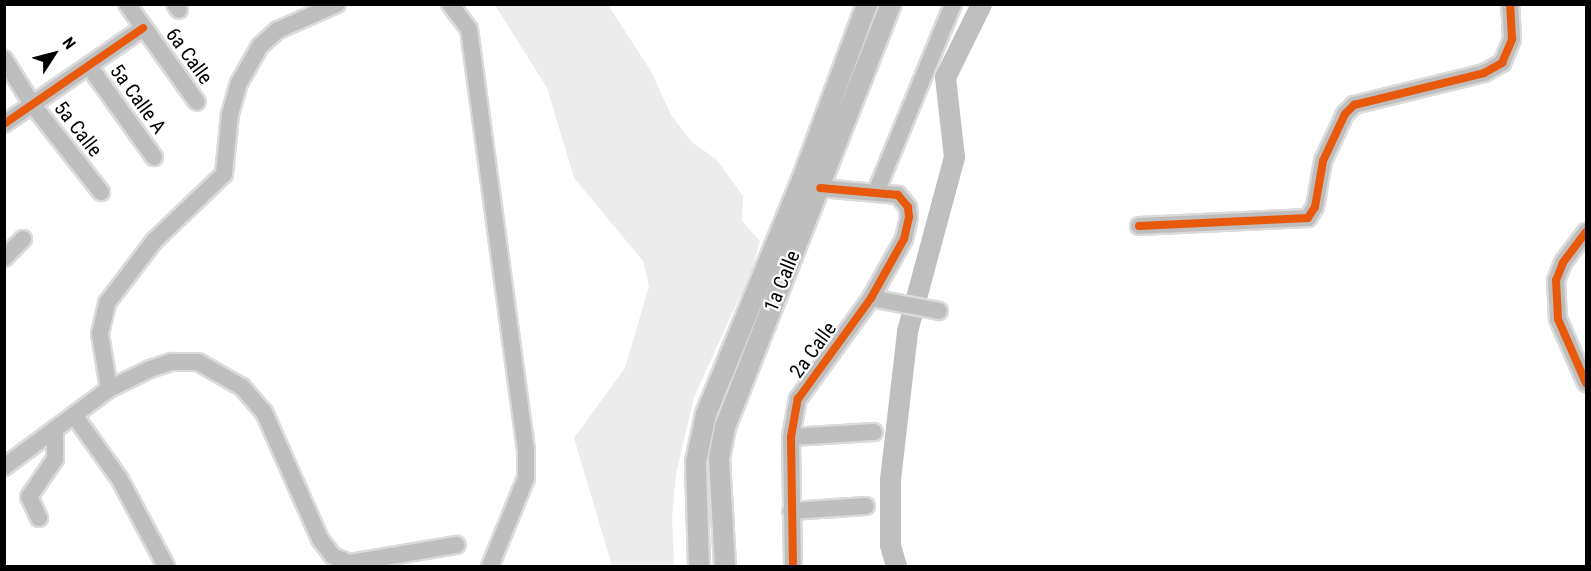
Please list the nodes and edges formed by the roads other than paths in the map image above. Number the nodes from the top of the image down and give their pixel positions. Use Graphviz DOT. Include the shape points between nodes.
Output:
graph roads {
  1 [pos="127,4"];
  2 [pos="337,4"];
  3 [pos="450,4"];
  4 [pos="867,4"];
  5 [pos="891,4"];
  6 [pos="953,4"];
  7 [pos="1510,4"];
  8 [pos="144,28"];
  9 [pos="4,59"];
  10 [pos="89,66"];
  11 [pos="197,102"];
  12 [pos="32,104"];
  13 [pos="4,124"];
  14 [pos="154,157"];
  15 [pos="820,188"];
  16 [pos="100,192"];
  17 [pos="876,192"];
  18 [pos="1139,226"];
  19 [pos="1587,232"];
  20 [pos="24,239"];
  21 [pos="4,258"];
  22 [pos="871,298"];
  23 [pos="939,311"];
  24 [pos="1587,383"];
  25 [pos="109,389"];
  26 [pos="74,415"];
  27 [pos="55,429"];
  28 [pos="874,432"];
  29 [pos="791,437"];
  30 [pos="4,467"];
  31 [pos="866,506"];
  32 [pos="791,512"];
  33 [pos="39,518"];
  34 [pos="457,545"];
  35 [pos="166,567"];
  36 [pos="490,567"];
  37 [pos="699,567"];
  38 [pos="725,567"];
  39 [pos="793,567"];
  1 -- 8 [label="street, 6a Calle"];
  2 -- 25 [label="street" via="309,13 278,30 260,46 239,83 230,114 224,174 154,241 107,303 100,334"];
  3 -- 36 [label="street" via="469,29 526,450 526,478"];
  4 -- 37 [label="main road, 1a Calle" via="802,180 706,414 696,462"];
  5 -- 15 [label="main road, 1a Calle"];
  6 -- 17 [label="street"];
  7 -- 18 [label="street" via="1512,39 1502,63 1484,73 1354,105 1345,114 1323,161 1315,207 1308,218"];
  8 -- 10 [label="street"];
  8 -- 11 [label="street, 6a Calle"];
  9 -- 12 [label="street, 5a Calle"];
  10 -- 12 [label="street"];
  10 -- 14 [label="street, 5a Calle A"];
  12 -- 13 [label="street"];
  12 -- 16 [label="street, 5a Calle"];
  15 -- 17 [label="street"];
  15 -- 38 [label="main road, 1a Calle" via="739,386 721,443"];
  17 -- 22 [label="street, 2a Calle" via="897,195 905,202 909,217 904,239"];
  19 -- 24 [label="street" via="1556,280 1558,319"];
  20 -- 21 [label="street"];
  22 -- 23 [label="street"];
  22 -- 29 [label="street, 2a Calle" via="798,399"];
  25 -- 26 [label="street"];
  25 -- 34 [label="street" via="172,362 205,365 242,387 264,412 320,539 333,556 349,563"];
  26 -- 27 [label="street"];
  26 -- 35 [label="street" via="119,478"];
  27 -- 30 [label="street"];
  27 -- 33 [label="street" via="55,459 29,497"];
  28 -- 29 [label="street"];
  29 -- 32 [label="street, 2a Calle"];
  31 -- 32 [label="street"];
  32 -- 39 [label="street, 2a Calle"];
}
